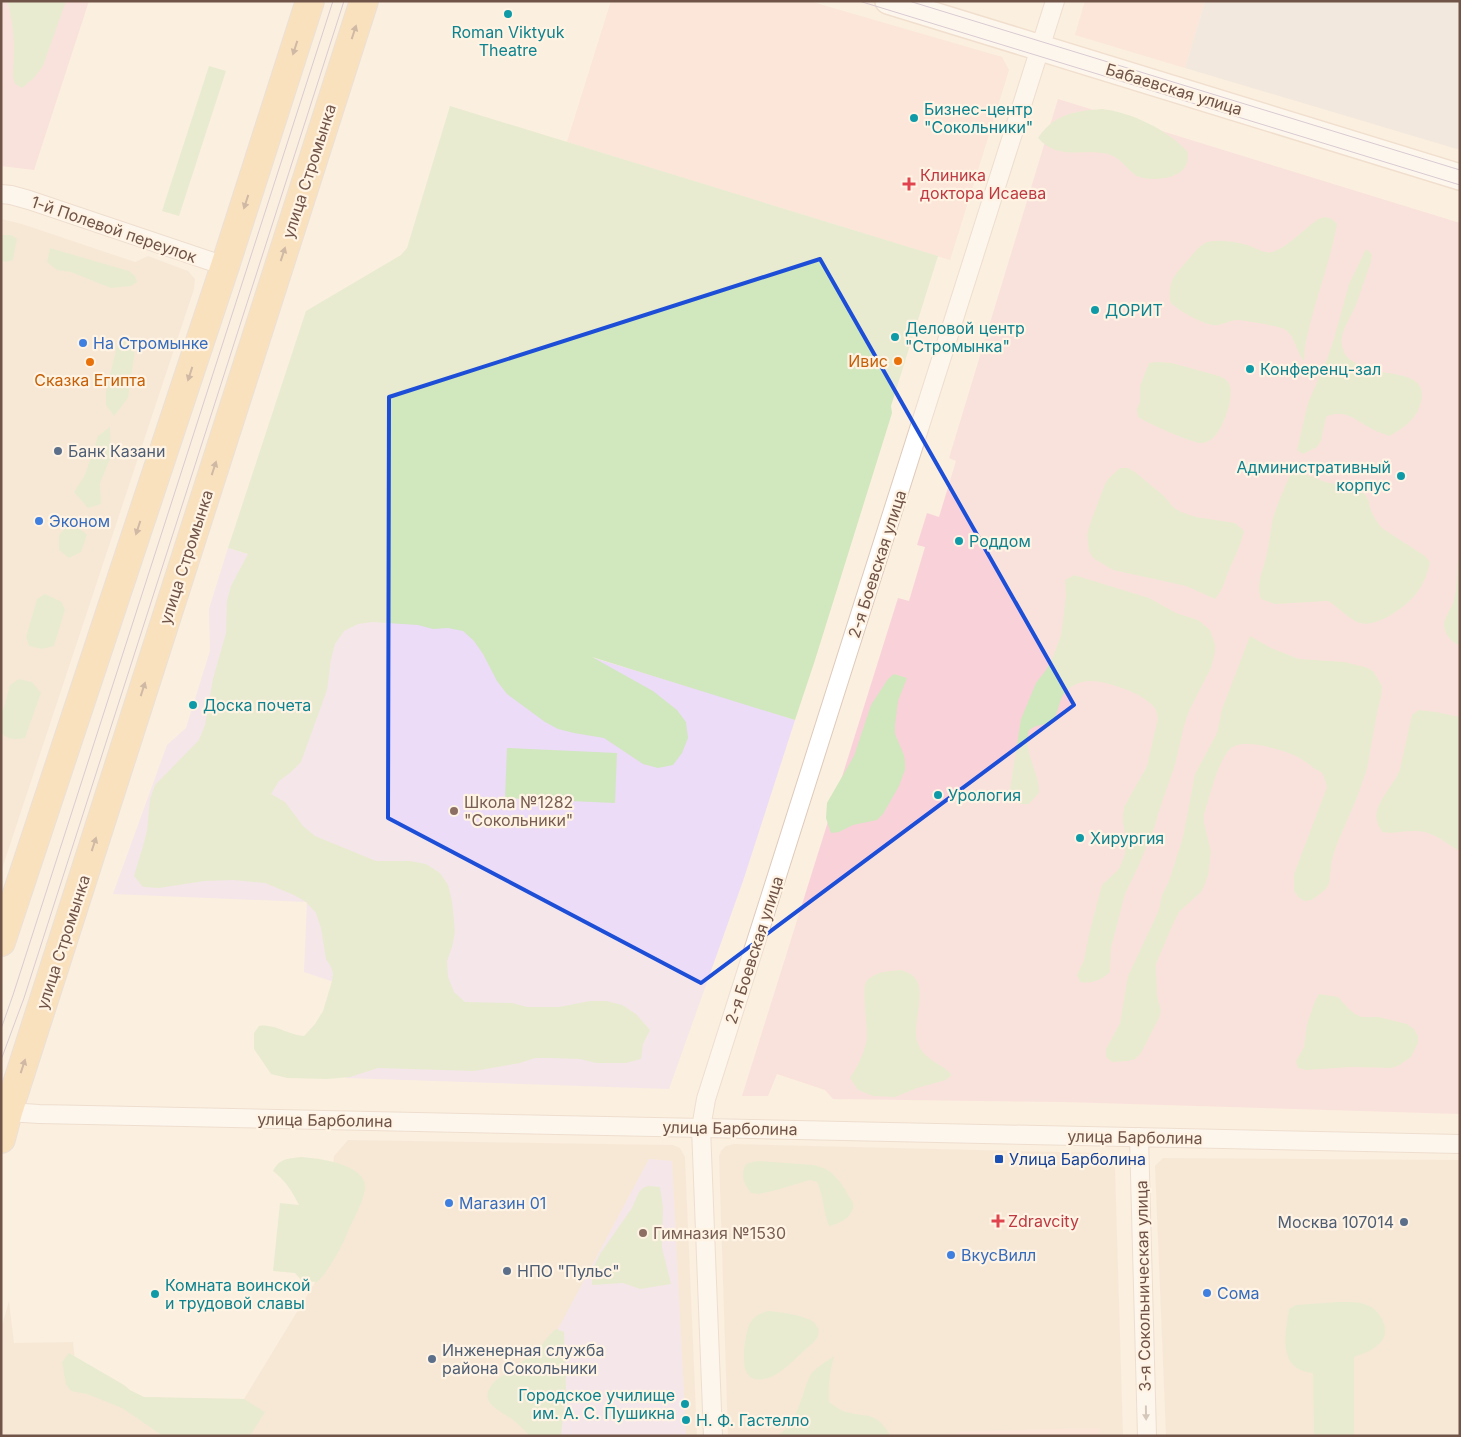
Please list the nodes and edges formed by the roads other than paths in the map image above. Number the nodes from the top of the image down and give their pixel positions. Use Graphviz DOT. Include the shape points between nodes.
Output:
graph roads {
  1 [pos="310,1"];
  2 [pos="364,1"];
  3 [pos="888,1"];
  4 [pos="1055,1"];
  5 [pos="1040,48"];
  6 [pos="1460,177"];
  7 [pos="1,194"];
  8 [pos="225,266"];
  9 [pos="1,942"];
  10 [pos="4,1109"];
  11 [pos="700,1128"];
  12 [pos="1139,1137"];
  13 [pos="1,1139"];
  14 [pos="1460,1144"];
  15 [pos="713,1436"];
  16 [pos="1147,1436"];
  1 -- 8 [label="main road, one-way"];
  10 -- 2 [label="main road, улица Стромынка, one-way"];
  3 -- 5 [label="street, Бабаевская улица"];
  4 -- 5 [label="street, 2-я Боевская улица"];
  5 -- 6 [label="street, Бабаевская улица"];
  5 -- 11 [label="street, 2-я Боевская улица" via="706,1099"];
  7 -- 8 [label="street, 1-й Полевой переулок" via="29,200"];
  8 -- 9 [label="main road, one-way"];
  10 -- 11 [label="street, улица Барболина"];
  10 -- 13 [label="main road, улица Стромынка"];
  11 -- 12 [label="street, улица Барболина"];
  11 -- 15 [label="street, 2-я Боевская улица"];
  12 -- 14 [label="street, улица Барболина"];
  12 -- 16 [label="street, 3-я Сокольническая улица, one-way"];
}
